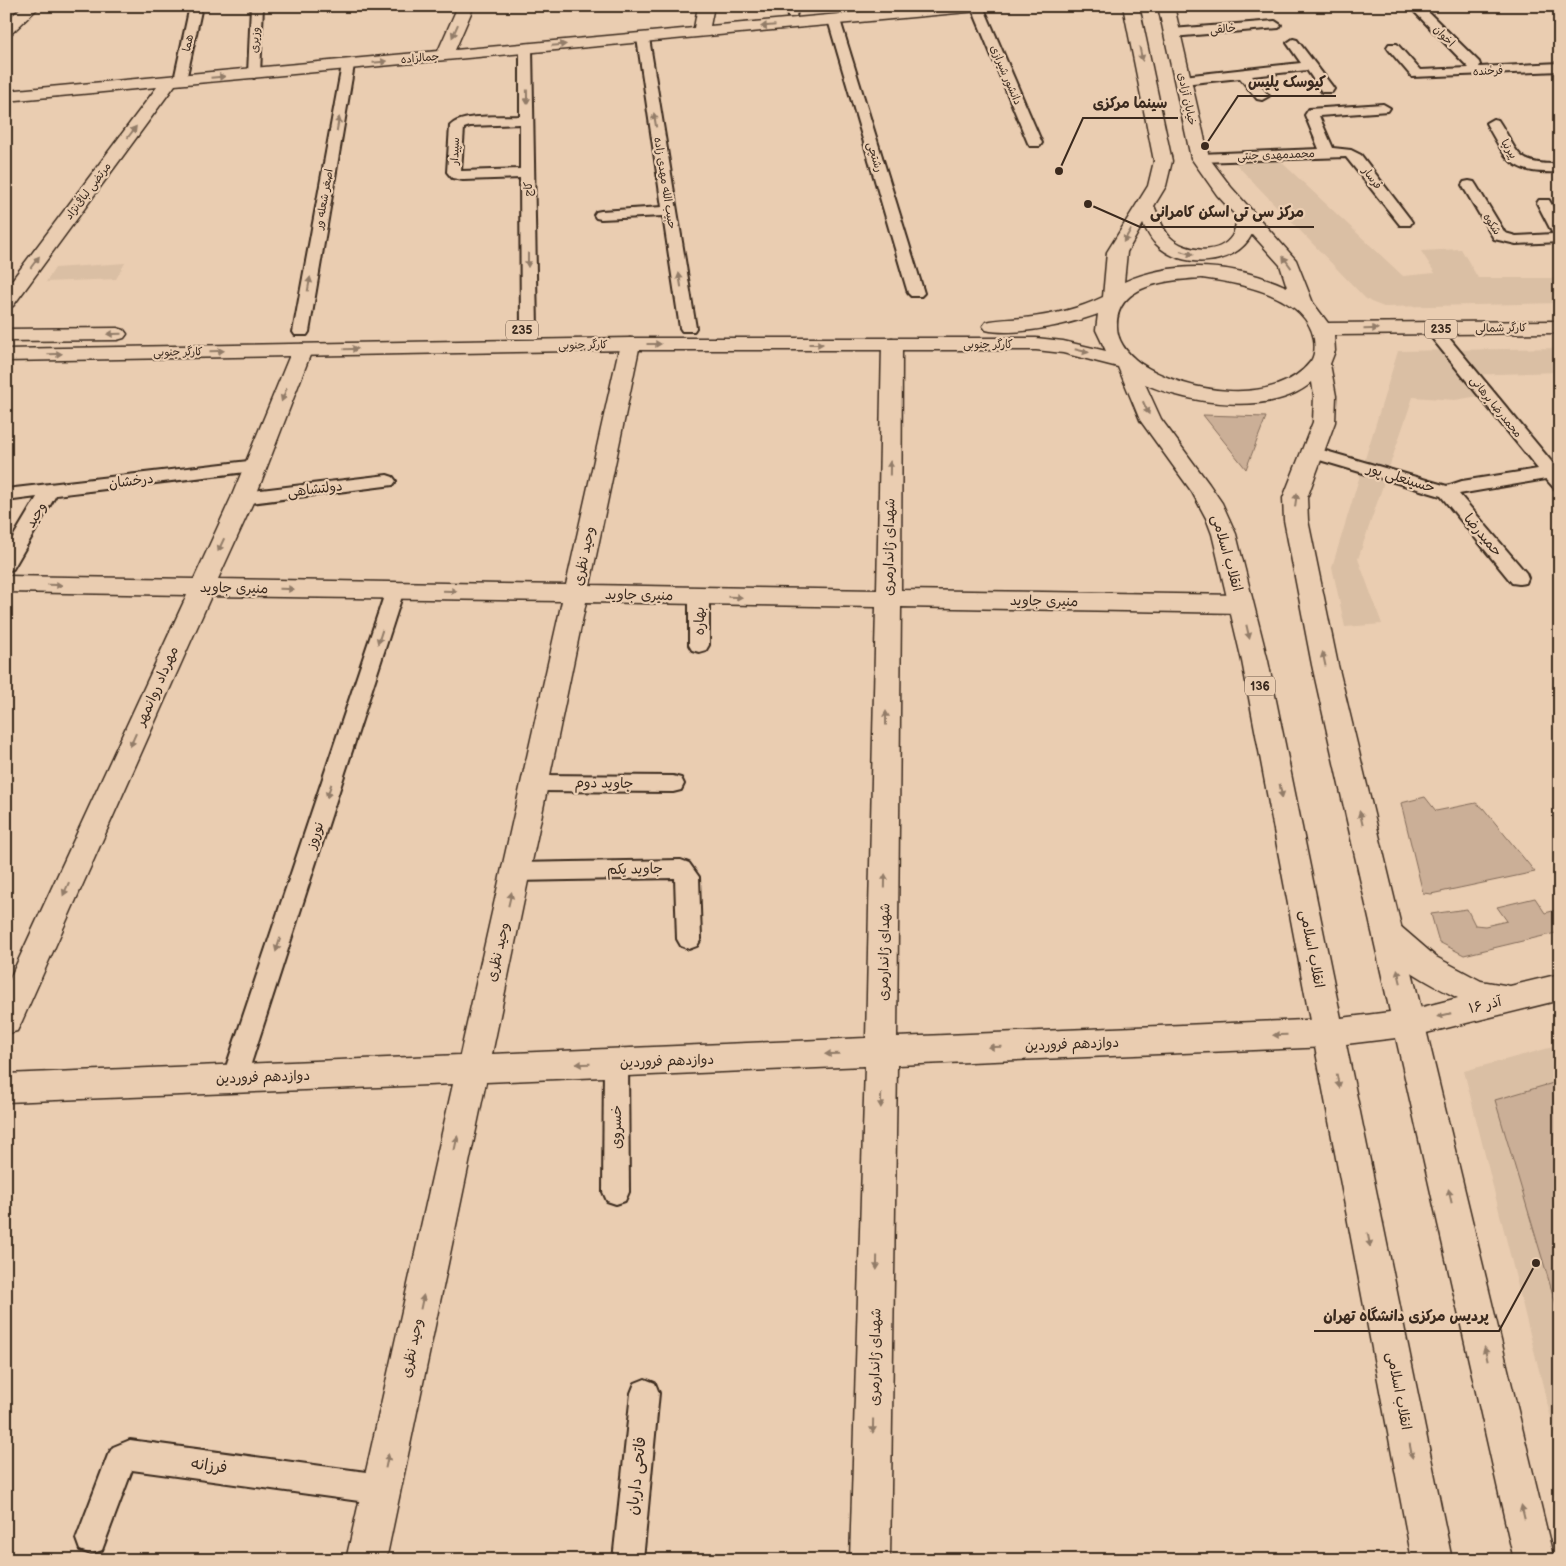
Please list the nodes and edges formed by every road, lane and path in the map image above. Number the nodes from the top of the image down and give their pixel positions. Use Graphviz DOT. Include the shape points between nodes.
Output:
graph roads {
  1 [pos="32,6"];
  2 [pos="196,6"];
  3 [pos="257,6"];
  4 [pos="466,6"];
  5 [pos="706,6"];
  6 [pos="978,6"];
  7 [pos="1131,6"];
  8 [pos="1166,6"];
  9 [pos="1415,6"];
  10 [pos="834,20"];
  11 [pos="1275,25"];
  12 [pos="6,30"];
  13 [pos="701,32"];
  14 [pos="1172,33"];
  15 [pos="643,38"];
  16 [pos="1293,43"];
  17 [pos="1393,47"];
  18 [pos="526,48"];
  19 [pos="444,56"];
  20 [pos="348,65"];
  21 [pos="1474,65"];
  22 [pos="1310,66"];
  23 [pos="1560,67"];
  24 [pos="1243,73"];
  25 [pos="254,74"];
  26 [pos="1183,80"];
  27 [pos="175,81"];
  28 [pos="1327,89"];
  29 [pos="6,96"];
  30 [pos="1262,96"];
  31 [pos="1383,108"];
  32 [pos="527,120"];
  33 [pos="1493,123"];
  34 [pos="1035,143"];
  35 [pos="1328,153"];
  36 [pos="1200,158"];
  37 [pos="1560,168"];
  38 [pos="528,173"];
  39 [pos="1468,185"];
  40 [pos="1544,203"];
  41 [pos="1145,206"];
  42 [pos="670,211"];
  43 [pos="601,215"];
  44 [pos="1247,216"];
  45 [pos="1406,222"];
  46 [pos="1560,236"];
  47 [pos="916,293"];
  48 [pos="1113,300"];
  49 [pos="6,302"];
  50 [pos="1304,307"];
  51 [pos="1560,327"];
  52 [pos="688,328"];
  53 [pos="1322,329"];
  54 [pos="1433,329"];
  55 [pos="529,330"];
  56 [pos="6,335"];
  57 [pos="302,341"];
  58 [pos="630,344"];
  59 [pos="892,344"];
  60 [pos="6,355"];
  61 [pos="1127,363"];
  62 [pos="1320,365"];
  63 [pos="1312,452"];
  64 [pos="256,466"];
  65 [pos="1554,479"];
  66 [pos="388,481"];
  67 [pos="50,490"];
  68 [pos="1447,492"];
  69 [pos="6,495"];
  70 [pos="243,498"];
  71 [pos="6,565"];
  72 [pos="1519,578"];
  73 [pos="6,584"];
  74 [pos="202,587"];
  75 [pos="395,590"];
  76 [pos="576,593"];
  77 [pos="699,596"];
  78 [pos="888,598"];
  79 [pos="1242,604"];
  80 [pos="699,645"];
  81 [pos="535,782"];
  82 [pos="673,784"];
  83 [pos="516,872"];
  84 [pos="1389,935"];
  85 [pos="689,939"];
  86 [pos="1560,987"];
  87 [pos="1513,998"];
  88 [pos="6,1021"];
  89 [pos="1410,1023"];
  90 [pos="1328,1033"];
  91 [pos="882,1052"];
  92 [pos="616,1062"];
  93 [pos="472,1069"];
  94 [pos="234,1078"];
  95 [pos="6,1088"];
  96 [pos="616,1192"];
  97 [pos="645,1393"];
  98 [pos="381,1489"];
  99 [pos="92,1539"];
  100 [pos="366,1560"];
  101 [pos="628,1560"];
  102 [pos="870,1560"];
  103 [pos="1432,1560"];
  104 [pos="1534,1560"];
  1 -- 12 [label="main road"];
  2 -- 27 [label="street, هما"];
  3 -- 25 [label="street, وزیری"];
  4 -- 19 [label="main road, one-way"];
  5 -- 13 [label="main road"];
  6 -- 10 [label="main road, جمالزاده"];
  6 -- 34 [label="street, دانشور شیرازی"];
  7 -- 41 [label="main road, one-way" via="1162,161 1157,186"];
  8 -- 14 [label="main road, خیابان آزادی"];
  9 -- 21 [label="street, اخوان"];
  10 -- 13 [label="main road, جمالزاده, one-way"];
  10 -- 47 [label="street, رشتچی"];
  11 -- 14 [label="street, خالقی"];
  13 -- 15 [label="main road, جمالزاده"];
  14 -- 26 [label="main road, خیابان آزادی"];
  18 -- 15 [label="main road, جمالزاده, one-way"];
  42 -- 15 [label="street, حبیب الله مهدی زاده, one-way"];
  16 -- 22 [label="street"];
  17 -- 23 [label="street, فرخنده" via="1417,74"];
  18 -- 19 [label="main road, جمالزاده"];
  18 -- 32 [label="street, کاج, one-way"];
  20 -- 19 [label="main road, جمالزاده, one-way"];
  20 -- 25 [label="main road, جمالزاده"];
  57 -- 20 [label="street, اصغر شعله ور, one-way"];
  22 -- 24 [label="street"];
  22 -- 28 [label="street"];
  24 -- 26 [label="street"];
  24 -- 30 [label="street"];
  27 -- 25 [label="main road, جمالزاده, one-way"];
  26 -- 36 [label="main road, خیابان آزادی"];
  27 -- 29 [label="main road, جمالزاده"];
  49 -- 27 [label="main road, مرتضی لبافی‌نژاد, one-way"];
  31 -- 35 [label="street, محمدمهدی جنتی" via="1314,112 1312,115"];
  32 -- 38 [label="street, کاج"];
  32 -- 38 [label="street, سپیدار" via="459,124 454,172 463,176"];
  33 -- 37 [label="street, پیرنیا" via="1517,163 1530,168"];
  35 -- 36 [label="street, محمدمهدی جنتی"];
  35 -- 45 [label="street, فرسار" via="1342,152 1354,156"];
  36 -- 44 [label="main road, خیابان آزادی"];
  38 -- 55 [label="street, کاج, one-way"];
  39 -- 46 [label="street, شکوه" via="1499,236 1516,240"];
  40 -- 46 [label="street"];
  41 -- 44 [label="main road, one-way" via="1165,243 1183,253 1201,256 1217,254 1233,246 1243,234"];
  41 -- 48 [label="main road, one-way" via="1117,252"];
  42 -- 43 [label="street"];
  52 -- 42 [label="street, حبیب الله مهدی زاده, one-way"];
  50 -- 44 [label="main road, خیابان آزادی, one-way" via="1289,264"];
  48 -- 50 [label="main road" via="1128,288 1149,279 1174,273 1202,272 1258,282"];
  48 -- 52 [label="main road, کارگر جنوبی / 235" via="1074,315 1017,326"];
  48 -- 61 [label="main road" via="1105,328 1110,343"];
  50 -- 53 [label="main road"];
  51 -- 54 [label="main road, کارگر شمالی / 235"];
  52 -- 55 [label="main road, کارگر جنوبی / 235"];
  53 -- 54 [label="main road, کارگر شمالی / 235, one-way"];
  53 -- 62 [label="main road" via="1326,349"];
  54 -- 65 [label="street, محمدرضا برهانی"];
  55 -- 57 [label="main road, کارگر جنوبی / 235"];
  57 -- 56 [label="main road, کارگر جنوبی / 235, one-way"];
  57 -- 58 [label="main road, کارگر جنوبی / 235, one-way"];
  60 -- 57 [label="main road, کارگر جنوبی / 235, one-way"];
  57 -- 64 [label="main road, مهرداد روانمهر, one-way"];
  58 -- 59 [label="main road, کارگر جنوبی / 235, one-way"];
  58 -- 76 [label="main road, وحید نظری"];
  59 -- 61 [label="main road, کارگر جنوبی / 235, one-way" via="1036,344"];
  78 -- 59 [label="main road, شهدای ژاندارمری, one-way"];
  61 -- 62 [label="main road" via="1174,388 1203,395 1233,397 1262,396 1287,389 1307,378"];
  61 -- 79 [label="main road, انقلاب اسلامی / 136, one-way" via="1151,419 1207,497 1220,521"];
  62 -- 63 [label="main road" via="1325,389 1324,422"];
  63 -- 68 [label="street, حسینعلی پور"];
  84 -- 63 [label="main road, one-way" via="1325,665 1296,520 1295,498"];
  64 -- 67 [label="street, درخشان"];
  64 -- 70 [label="main road, مهرداد روانمهر"];
  65 -- 68 [label="street, حسینعلی پور" via="1462,487"];
  66 -- 70 [label="street, دولتشاهی"];
  67 -- 69 [label="street, درخشان"];
  67 -- 71 [label="street, وحید"];
  68 -- 72 [label="street, حمیدرضا"];
  70 -- 74 [label="main road, مهرداد روانمهر, one-way"];
  73 -- 74 [label="main road, منیری جاوید, one-way"];
  74 -- 75 [label="main road, منیری جاوید, one-way"];
  74 -- 88 [label="main road, مهرداد روانمهر, one-way"];
  75 -- 76 [label="main road, منیری جاوید, one-way"];
  75 -- 94 [label="street, نوروز, one-way"];
  76 -- 77 [label="main road, منیری جاوید"];
  76 -- 81 [label="main road, وحید نظری"];
  77 -- 78 [label="main road, منیری جاوید, one-way"];
  77 -- 80 [label="street, بهاره"];
  78 -- 79 [label="main road, منیری جاوید"];
  91 -- 78 [label="main road, شهدای ژاندارمری, one-way"];
  79 -- 90 [label="main road, انقلاب اسلامی / 136, one-way"];
  81 -- 82 [label="street, جاوید دوم"];
  81 -- 83 [label="main road, وحید نظری"];
  83 -- 85 [label="street, جاوید یکم" via="681,869 688,877"];
  93 -- 83 [label="main road, وحید نظری, one-way"];
  84 -- 87 [label="main road" via="1424,966 1476,992"];
  89 -- 84 [label="main road, one-way"];
  86 -- 87 [label="main road, ۱۶ آذر"];
  87 -- 89 [label="main road, ۱۶ آذر, one-way"];
  89 -- 90 [label="main road, ۱۶ آذر"];
  104 -- 89 [label="main road, one-way"];
  90 -- 91 [label="main road, دوازدهم فروردین, one-way"];
  90 -- 103 [label="main road, انقلاب اسلامی / 136, one-way"];
  91 -- 92 [label="main road, دوازدهم فروردین, one-way"];
  91 -- 102 [label="main road, شهدای ژاندارمری, one-way"];
  92 -- 93 [label="main road, دوازدهم فروردین, one-way"];
  92 -- 96 [label="street, خسروی"];
  93 -- 94 [label="main road, دوازدهم فروردین"];
  98 -- 93 [label="main road, وحید نظری, one-way"];
  94 -- 95 [label="main road, دوازدهم فروردین"];
  97 -- 101 [label="street, فاتحی داربان"];
  98 -- 99 [label="street, فرزانه" via="130,1455 123,1457 118,1465"];
  98 -- 100 [label="main road, وحید نظری"];
}
